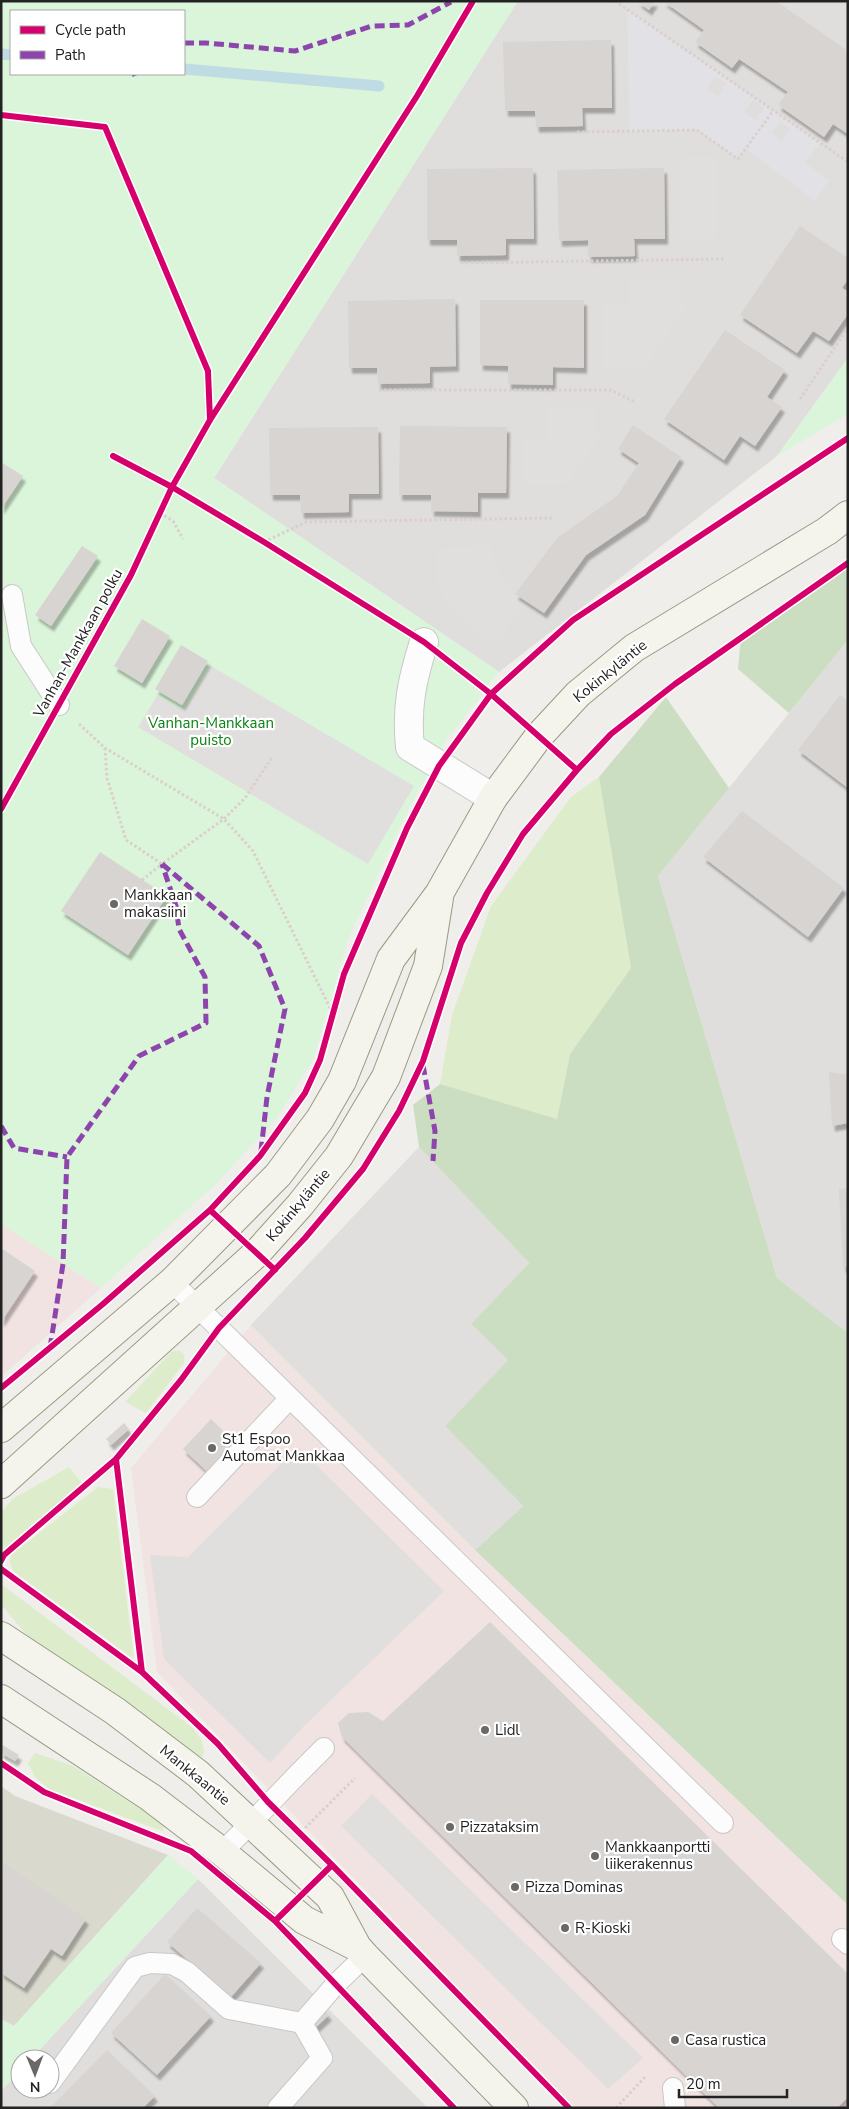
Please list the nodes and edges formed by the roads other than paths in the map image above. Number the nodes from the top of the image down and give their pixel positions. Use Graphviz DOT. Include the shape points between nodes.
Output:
graph roads {
  1 [pos="848,515"];
  2 [pos="12,595"];
  3 [pos="424,642"];
  4 [pos="59,705"];
  5 [pos="493,798"];
  6 [pos="440,894"];
  7 [pos="172,1282"];
  8 [pos="198,1308"];
  9 [pos="290,1398"];
  10 [pos="1,1428"];
  11 [pos="5,1475"];
  12 [pos="198,1497"];
  13 [pos="1,1636"];
  14 [pos="1,1699"];
  15 [pos="324,1748"];
  16 [pos="260,1812"];
  17 [pos="723,1823"];
  18 [pos="222,1852"];
  19 [pos="361,1952"];
  20 [pos="302,2023"];
  21 [pos="60,2069"];
  22 [pos="673,2088"];
  23 [pos="278,2108"];
  24 [pos="514,2108"];
  25 [pos="675,2108"];
  1 -- 5 [label="main road, Kokinkyläntie" via="643,643 615,664 578,694 539,736"];
  2 -- 4 [label="lane" via="21,646"];
  3 -- 5 [label="street" via="412,679 407,717 410,747"];
  5 -- 6 [label="main road, Kokinkyläntie"];
  6 -- 7 [label="main road, Kokinkyläntie" via="391,958 342,1081 320,1119 278,1175"];
  6 -- 8 [label="main road, Kokinkyläntie" via="428,966 386,1077 339,1156 300,1205 257,1253"];
  7 -- 8 [label="lane"];
  7 -- 10 [label="main road, Kokinkyläntie"];
  8 -- 9 [label="lane"];
  8 -- 11 [label="main road, Kokinkyläntie"];
  9 -- 12 [label="lane"];
  9 -- 17 [label="lane"];
  13 -- 16 [label="main road, Mankkaantie" via="115,1712 198,1774"];
  14 -- 18 [label="main road, Mankkaantie" via="150,1797"];
  15 -- 16 [label="lane"];
  16 -- 18 [label="lane"];
  16 -- 19 [label="main road, Mankkaantie" via="330,1897"];
  18 -- 19 [label="main road, Mankkaantie" via="304,1920"];
  19 -- 20 [label="lane"];
  19 -- 24 [label="main road, Mankkaantie"];
  20 -- 21 [label="lane" via="229,2009 188,1972 172,1964 150,1963 136,1967"];
  20 -- 23 [label="lane" via="322,2058"];
  22 -- 25 [label="lane"];
}
